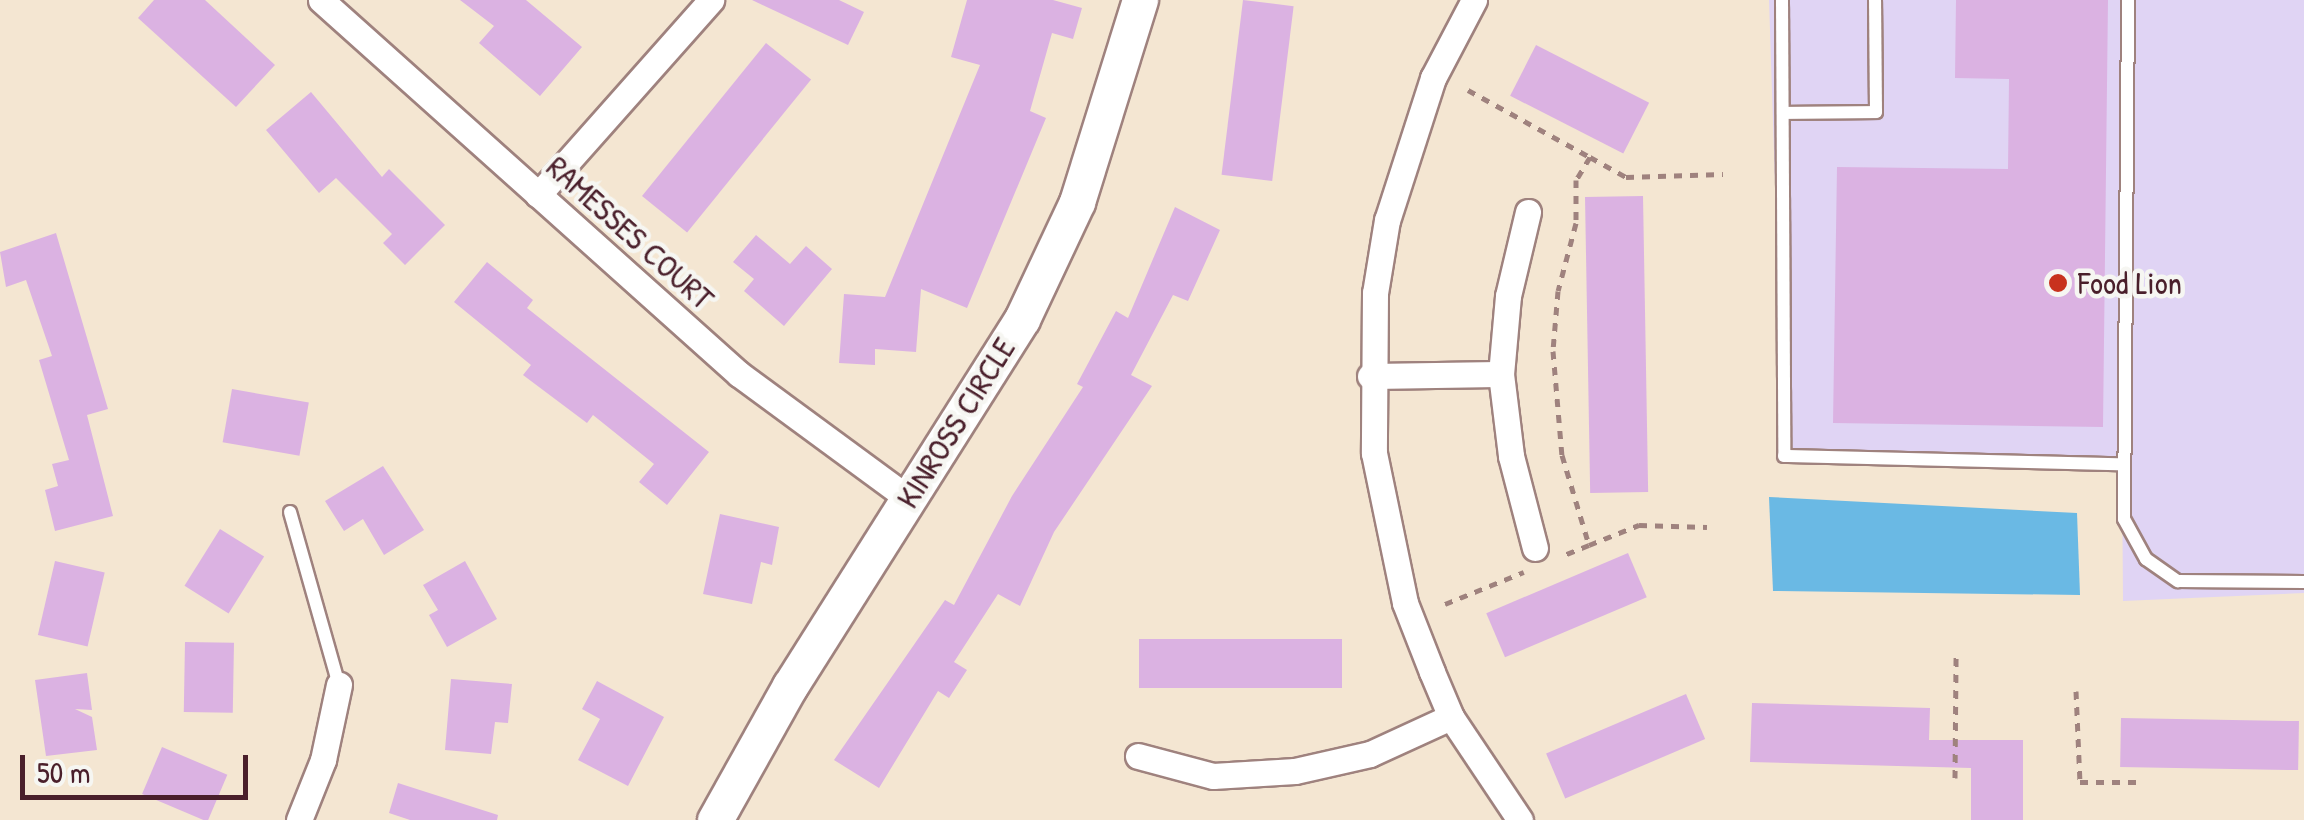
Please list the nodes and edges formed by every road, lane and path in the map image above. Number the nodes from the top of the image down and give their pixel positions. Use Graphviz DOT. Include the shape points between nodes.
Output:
graph roads {
  1 [pos="321,0"];
  2 [pos="710,0"];
  3 [pos="1140,0"];
  4 [pos="1474,0"];
  5 [pos="1782,0"];
  6 [pos="1876,0"];
  7 [pos="2128,0"];
  8 [pos="1468,90"];
  9 [pos="1783,113"];
  10 [pos="1590,156"];
  11 [pos="1723,174"];
  12 [pos="538,195"];
  13 [pos="1528,212"];
  14 [pos="1501,374"];
  15 [pos="1370,376"];
  16 [pos="2122,464"];
  17 [pos="909,499"];
  18 [pos="290,512"];
  19 [pos="1707,527"];
  20 [pos="1589,545"];
  21 [pos="1541,559"];
  22 [pos="2304,582"];
  23 [pos="1445,604"];
  24 [pos="1956,652"];
  25 [pos="338,685"];
  26 [pos="2076,691"];
  27 [pos="1451,717"];
  28 [pos="1138,756"];
  29 [pos="1955,778"];
  30 [pos="2138,782"];
  31 [pos="298,820"];
  32 [pos="715,820"];
  33 [pos="1520,820"];
  1 -- 12 [label="street, RAMESSES COURT"];
  2 -- 12 [label="street"];
  3 -- 17 [label="street, KINROSS CIRCLE" via="1110,114 1059,246 1022,319"];
  4 -- 15 [label="street" via="1433,78 1402,163 1374,293"];
  5 -- 9 [label="lane"];
  6 -- 9 [label="lane" via="1876,112"];
  7 -- 16 [label="lane"];
  8 -- 10 [label="path"];
  9 -- 16 [label="lane" via="1784,456"];
  10 -- 11 [label="path" via="1626,177"];
  10 -- 20 [label="path" via="1576,180 1576,223 1558,291 1553,352 1562,455"];
  12 -- 17 [label="street, RAMESSES COURT" via="739,374"];
  13 -- 14 [label="street" via="1508,296"];
  14 -- 15 [label="street"];
  14 -- 21 [label="street" via="1511,456"];
  15 -- 27 [label="street" via="1385,526 1405,603"];
  16 -- 22 [label="lane" via="2124,519 2146,559 2160,570 2188,582"];
  17 -- 32 [label="street, KINROSS CIRCLE"];
  18 -- 25 [label="lane"];
  19 -- 20 [label="path" via="1638,525"];
  20 -- 21 [label="path"];
  21 -- 23 [label="path"];
  24 -- 29 [label="path"];
  25 -- 31 [label="street" via="323,760"];
  26 -- 30 [label="path" via="2080,782"];
  27 -- 28 [label="street" via="1370,754 1296,772 1212,776"];
  27 -- 33 [label="street"];
}
